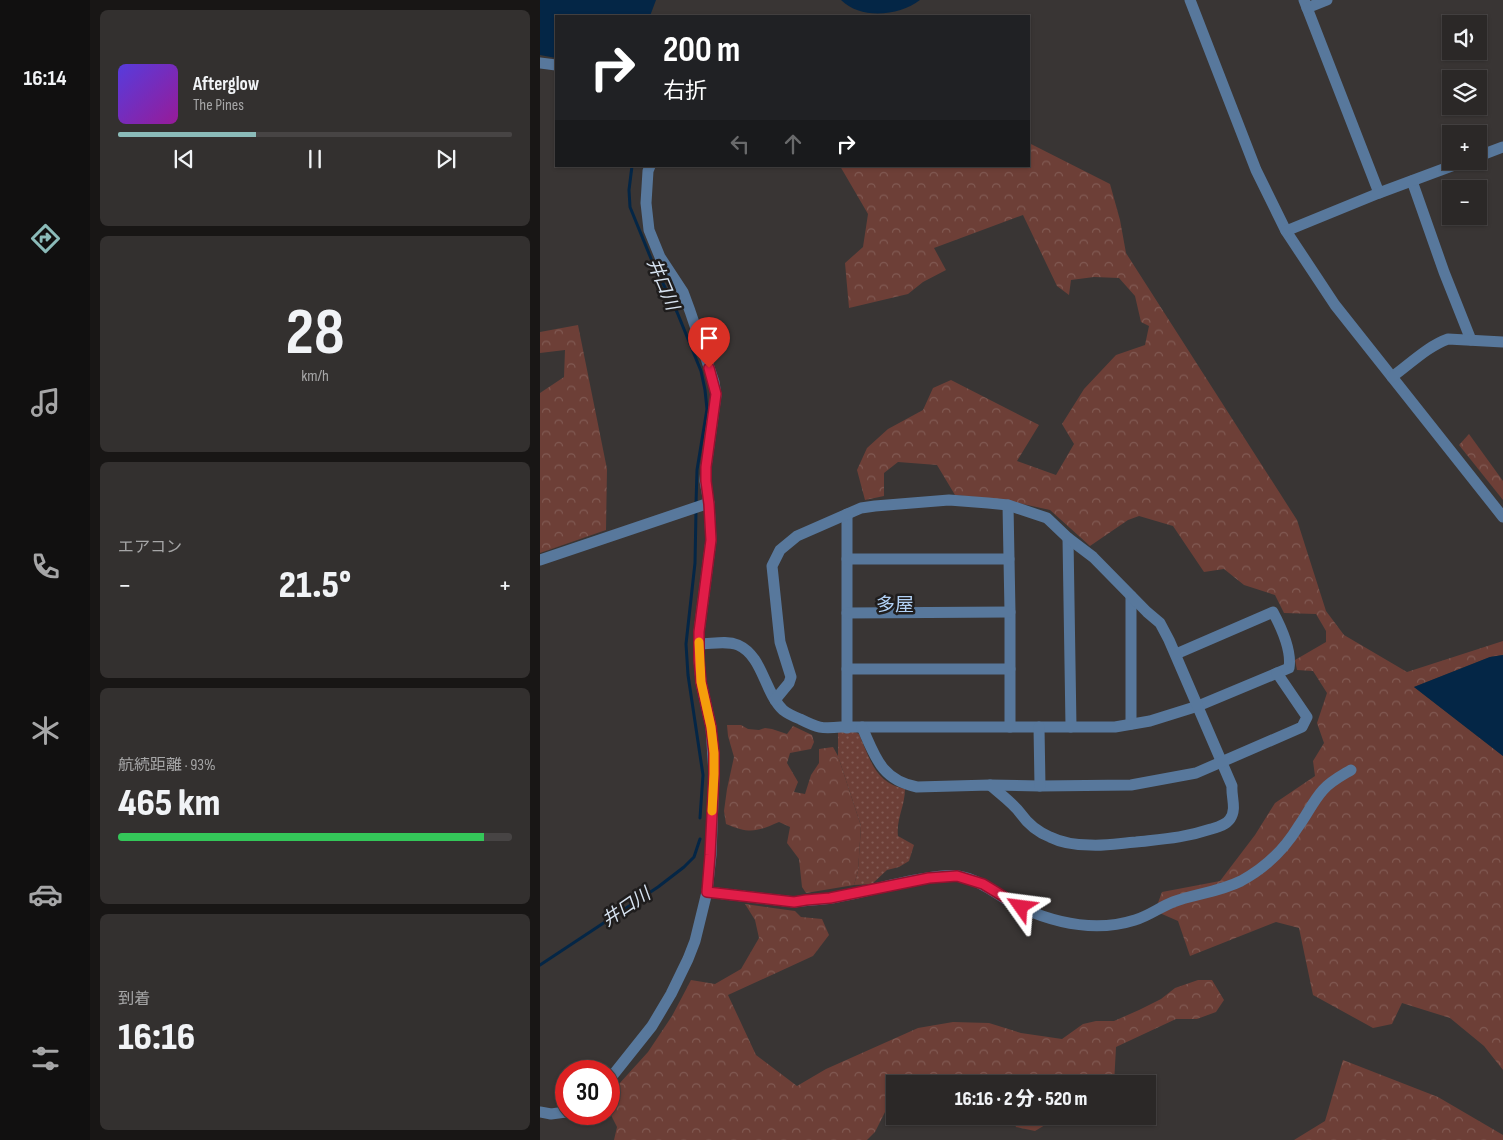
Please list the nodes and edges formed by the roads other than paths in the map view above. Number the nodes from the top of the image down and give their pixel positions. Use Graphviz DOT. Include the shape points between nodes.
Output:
graph roads {
  1 [pos="1190,0"];
  2 [pos="1328,0"];
  3 [pos="1306,4"];
  4 [pos="540,63"];
  5 [pos="555,65"];
  6 [pos="1503,147"];
  7 [pos="1487,153"];
  8 [pos="650,167"];
  9 [pos="1442,170"];
  10 [pos="1412,181"];
  11 [pos="1379,193"];
  12 [pos="1286,231"];
  13 [pos="1471,340"];
  14 [pos="1503,342"];
  15 [pos="1392,377"];
  16 [pos="709,504"];
  17 [pos="1008,505"];
  18 [pos="846,514"];
  19 [pos="1503,517"];
  20 [pos="1068,538"];
  21 [pos="1009,558"];
  22 [pos="847,559"];
  23 [pos="540,560"];
  24 [pos="1131,596"];
  25 [pos="1010,612"];
  26 [pos="847,613"];
  27 [pos="699,644"];
  28 [pos="1176,654"];
  29 [pos="847,669"];
  30 [pos="1010,669"];
  31 [pos="1277,673"];
  32 [pos="775,700"];
  33 [pos="1198,706"];
  34 [pos="1131,724"];
  35 [pos="862,727"];
  36 [pos="1010,727"];
  37 [pos="1039,727"];
  38 [pos="1071,727"];
  39 [pos="847,728"];
  40 [pos="1222,763"];
  41 [pos="1351,770"];
  42 [pos="990,785"];
  43 [pos="1040,786"];
  44 [pos="707,892"];
  45 [pos="620,1066"];
  46 [pos="540,1112"];
  47 [pos="555,1113"];
  1 -- 12 [label="street" via="1256,170"];
  2 -- 3 [label="street"];
  3 -- 11 [label="street"];
  4 -- 5 [label="street"];
  6 -- 7 [label="street"];
  8 -- 16 [label="street" via="646,203 649,230 660,257 683,292 714,382 716,394 706,467"];
  9 -- 10 [label="street"];
  10 -- 11 [label="street"];
  10 -- 13 [label="street"];
  11 -- 12 [label="street"];
  12 -- 15 [label="street" via="1335,305"];
  13 -- 14 [label="street"];
  13 -- 15 [label="street" via="1442,341"];
  15 -- 19 [label="street"];
  16 -- 23 [label="street"];
  16 -- 27 [label="street" via="711,540"];
  17 -- 18 [label="street" via="949,500 909,502 861,508"];
  17 -- 20 [label="street" via="1047,518"];
  17 -- 21 [label="street"];
  18 -- 22 [label="street"];
  18 -- 32 [label="street" via="797,536 780,550 772,566 780,642 791,677"];
  20 -- 24 [label="street" via="1093,557"];
  20 -- 38 [label="street"];
  21 -- 22 [label="street"];
  21 -- 25 [label="street"];
  22 -- 26 [label="street"];
  24 -- 28 [label="street" via="1160,623"];
  24 -- 34 [label="street"];
  25 -- 26 [label="street"];
  25 -- 30 [label="street"];
  26 -- 29 [label="street"];
  27 -- 32 [label="street" via="729,642 744,648 755,661"];
  27 -- 44 [label="street" via="701,682 714,753"];
  28 -- 31 [label="street" via="1273,612 1291,659 1290,668"];
  28 -- 33 [label="street"];
  29 -- 30 [label="street"];
  29 -- 39 [label="street"];
  30 -- 36 [label="street"];
  31 -- 33 [label="street"];
  31 -- 40 [label="street" via="1306,716 1302,727"];
  32 -- 39 [label="street" via="784,711 816,728"];
  33 -- 34 [label="street"];
  33 -- 40 [label="street"];
  34 -- 38 [label="street"];
  35 -- 36 [label="street"];
  35 -- 39 [label="street"];
  35 -- 42 [label="street" via="878,763 901,783 917,787"];
  36 -- 37 [label="street"];
  37 -- 38 [label="street"];
  37 -- 43 [label="street"];
  40 -- 42 [label="street" via="1232,786 1234,806 1227,823 1172,839 1113,845 1073,844 1044,835 1025,821"];
  40 -- 43 [label="street" via="1196,773 1131,785"];
  41 -- 44 [label="street" via="1324,789 1288,843 1259,870 1225,888 1173,902 1142,917 1116,924 1084,926 1056,920 1021,907 983,884 957,876 794,902"];
  42 -- 43 [label="street"];
  44 -- 45 [label="street" via="695,941 671,994 652,1026"];
  46 -- 47 [label="street"];
}
